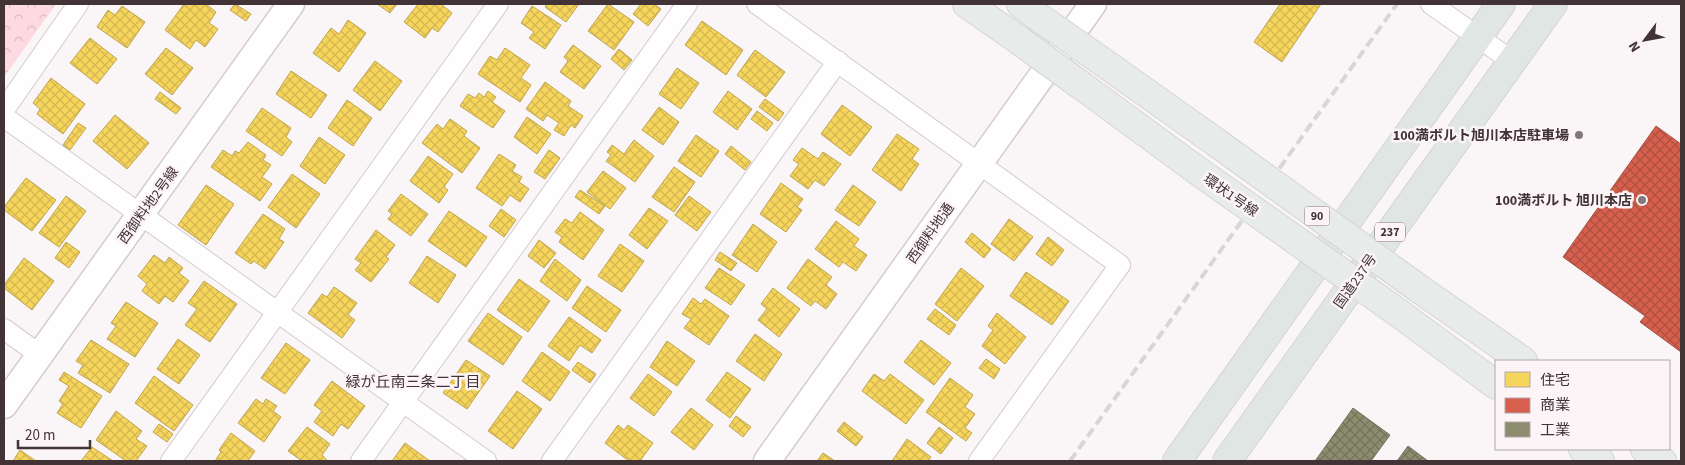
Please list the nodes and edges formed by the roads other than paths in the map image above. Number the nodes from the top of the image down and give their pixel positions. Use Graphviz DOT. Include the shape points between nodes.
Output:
graph roads {
  1 [pos="78,4"];
  2 [pos="291,4"];
  3 [pos="498,4"];
  4 [pos="686,4"];
  5 [pos="757,4"];
  6 [pos="968,4"];
  7 [pos="1093,4"];
  8 [pos="1431,4"];
  9 [pos="1501,4"];
  10 [pos="1553,4"];
  11 [pos="1029,10"];
  12 [pos="1478,37"];
  13 [pos="838,61"];
  14 [pos="1512,61"];
  15 [pos="4,110"];
  16 [pos="4,117"];
  17 [pos="979,164"];
  18 [pos="141,215"];
  19 [pos="277,313"];
  20 [pos="4,329"];
  21 [pos="40,355"];
  22 [pos="1522,360"];
  23 [pos="1495,384"];
  24 [pos="403,402"];
  25 [pos="4,405"];
  26 [pos="1584,450"];
  27 [pos="1646,450"];
  28 [pos="171,461"];
  29 [pos="361,461"];
  30 [pos="486,461"];
  31 [pos="552,461"];
  32 [pos="767,461"];
  33 [pos="979,461"];
  34 [pos="1177,461"];
  35 [pos="1227,461"];
  36 [pos="1600,461"];
  37 [pos="1662,461"];
  1 -- 15 [label="street"];
  2 -- 18 [label="street, 西御料地2号線"];
  3 -- 19 [label="street"];
  4 -- 24 [label="street"];
  5 -- 13 [label="street"];
  6 -- 23 [label="main road, 環状1号線 / 90, bridge"];
  7 -- 17 [label="street, 西御料地通"];
  8 -- 12 [label="street"];
  9 -- 12 [label="highway"];
  10 -- 14 [label="highway, 国道237号 / 237"];
  11 -- 22 [label="main road, 90, bridge"];
  12 -- 14 [label="street"];
  12 -- 34 [label="highway"];
  13 -- 17 [label="street"];
  13 -- 31 [label="street"];
  14 -- 35 [label="highway, 国道237号 / 237"];
  16 -- 18 [label="street"];
  17 -- 32 [label="street, 西御料地通"];
  17 -- 33 [label="street" via="1120,264"];
  18 -- 19 [label="street"];
  18 -- 21 [label="street, 西御料地2号線"];
  19 -- 24 [label="street"];
  19 -- 28 [label="street"];
  20 -- 21 [label="street"];
  21 -- 25 [label="street, 西御料地2号線"];
  24 -- 29 [label="street"];
  24 -- 30 [label="street"];
  26 -- 36 [label="main road"];
  27 -- 37 [label="main road"];
}
